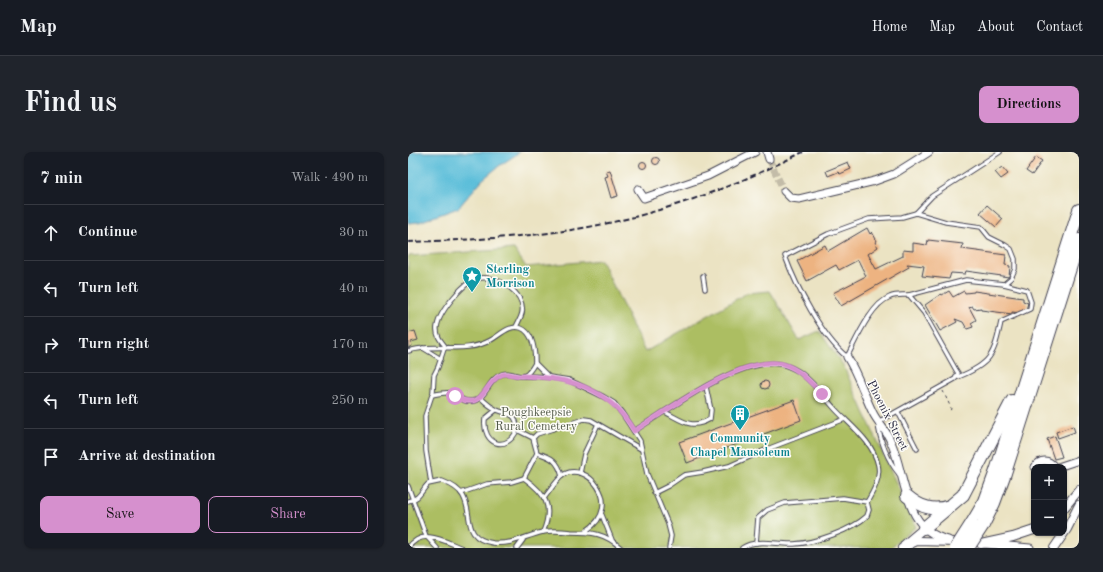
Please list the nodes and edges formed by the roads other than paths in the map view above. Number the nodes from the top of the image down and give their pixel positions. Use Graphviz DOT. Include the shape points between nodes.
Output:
graph roads {
  1 [pos="755,152"];
  2 [pos="929,152"];
  3 [pos="1000,152"];
  4 [pos="638,189"];
  5 [pos="784,191"];
  6 [pos="1079,210"];
  7 [pos="916,213"];
  8 [pos="1079,240"];
  9 [pos="1079,259"];
  10 [pos="703,276"];
  11 [pos="1004,284"];
  12 [pos="1064,287"];
  13 [pos="705,289"];
  14 [pos="909,295"];
  15 [pos="516,327"];
  16 [pos="445,346"];
  17 [pos="423,348"];
  18 [pos="408,351"];
  19 [pos="847,357"];
  20 [pos="441,359"];
  21 [pos="535,363"];
  22 [pos="1028,372"];
  23 [pos="524,376"];
  24 [pos="958,376"];
  25 [pos="549,377"];
  26 [pos="706,387"];
  27 [pos="432,395"];
  28 [pos="481,398"];
  29 [pos="496,410"];
  30 [pos="665,412"];
  31 [pos="898,412"];
  32 [pos="845,419"];
  33 [pos="878,422"];
  34 [pos="598,424"];
  35 [pos="517,430"];
  36 [pos="634,431"];
  37 [pos="533,438"];
  38 [pos="641,449"];
  39 [pos="917,449"];
  40 [pos="537,453"];
  41 [pos="1079,460"];
  42 [pos="1037,464"];
  43 [pos="1052,464"];
  44 [pos="1067,464"];
  45 [pos="580,473"];
  46 [pos="562,476"];
  47 [pos="524,478"];
  48 [pos="431,483"];
  49 [pos="408,486"];
  50 [pos="1079,490"];
  51 [pos="461,493"];
  52 [pos="654,493"];
  53 [pos="907,496"];
  54 [pos="544,498"];
  55 [pos="414,500"];
  56 [pos="408,501"];
  57 [pos="867,502"];
  58 [pos="954,504"];
  59 [pos="1067,504"];
  60 [pos="1079,505"];
  61 [pos="602,515"];
  62 [pos="978,524"];
  63 [pos="924,528"];
  64 [pos="1031,531"];
  65 [pos="543,532"];
  66 [pos="585,532"];
  67 [pos="426,536"];
  68 [pos="523,540"];
  69 [pos="612,540"];
  70 [pos="756,543"];
  71 [pos="981,544"];
  72 [pos="957,545"];
  73 [pos="1005,547"];
  74 [pos="408,548"];
  75 [pos="437,548"];
  76 [pos="461,548"];
  77 [pos="518,548"];
  78 [pos="621,548"];
  79 [pos="668,548"];
  80 [pos="742,548"];
  81 [pos="901,548"];
  82 [pos="968,548"];
  83 [pos="1030,548"];
  84 [pos="1054,548"];
  1 -- 4 [label="street" via="708,176 644,198"];
  2 -- 5 [label="street" via="894,174 875,181 796,199 788,197"];
  3 -- 7 [label="lane" via="932,196"];
  6 -- 22 [label="highway"];
  7 -- 11 [label="lane" via="946,222 981,227 989,237 1005,245 1015,259 1015,269 1011,278"];
  7 -- 19 [label="lane" via="902,217 869,219 828,234 785,256 804,297 824,330 838,350"];
  8 -- 12 [label="highway"];
  9 -- 12 [label="highway"];
  10 -- 13 [label="lane"];
  11 -- 14 [label="lane" via="966,280"];
  11 -- 24 [label="lane" via="1024,288 1029,293 1031,306 1028,311 1001,322 988,360 977,369"];
  12 -- 62 [label="highway" via="1005,473 994,503"];
  14 -- 19 [label="lane" via="895,295 881,302 863,327"];
  14 -- 24 [label="lane" via="924,313"];
  15 -- 16 [label="lane" via="481,345 460,349"];
  15 -- 16 [label="lane" via="522,306 512,289 481,277 471,280 456,294 437,325 437,336"];
  15 -- 21 [label="lane" via="523,328 528,334 534,346"];
  16 -- 17 [label="lane"];
  16 -- 20 [label="lane"];
  17 -- 18 [label="lane"];
  17 -- 20 [label="lane"];
  19 -- 33 [label="street, Phoenix Street"];
  20 -- 27 [label="lane" via="434,375"];
  21 -- 23 [label="lane" via="530,374"];
  21 -- 25 [label="lane"];
  22 -- 58 [label="highway" via="966,492"];
  22 -- 62 [label="highway"];
  23 -- 25 [label="lane"];
  23 -- 28 [label="lane" via="502,374 494,380"];
  24 -- 31 [label="lane"];
  25 -- 36 [label="lane" via="569,380 614,403"];
  26 -- 30 [label="lane"];
  26 -- 30 [label="lane" via="711,410 710,419 702,424 689,425"];
  26 -- 32 [label="lane" via="741,370 778,363 798,372"];
  27 -- 28 [label="lane" via="450,393 463,401"];
  27 -- 48 [label="lane" via="425,416 426,451"];
  28 -- 29 [label="lane"];
  29 -- 35 [label="lane" via="505,411 512,416 517,422"];
  29 -- 35 [label="lane" via="485,419 485,433 490,440 503,443 510,440"];
  30 -- 36 [label="lane"];
  31 -- 33 [label="lane"];
  31 -- 39 [label="lane"];
  32 -- 52 [label="lane" via="729,466 684,474"];
  32 -- 57 [label="lane" via="868,444 875,454 879,467 874,488"];
  33 -- 53 [label="street, Phoenix Street" via="891,440 900,462 901,477"];
  34 -- 37 [label="lane" via="584,419 537,434"];
  34 -- 38 [label="lane"];
  34 -- 45 [label="lane" via="584,454"];
  35 -- 37 [label="lane"];
  36 -- 38 [label="lane"];
  37 -- 40 [label="lane"];
  38 -- 52 [label="lane"];
  40 -- 46 [label="lane" via="555,459"];
  40 -- 47 [label="lane"];
  41 -- 44 [label="street"];
  42 -- 43 [label="street" via="1044,461"];
  45 -- 46 [label="lane" via="570,472"];
  45 -- 61 [label="lane" via="597,484 604,507"];
  46 -- 54 [label="lane"];
  47 -- 51 [label="lane" via="487,484"];
  47 -- 54 [label="lane" via="536,487"];
  48 -- 51 [label="lane" via="442,480"];
  48 -- 55 [label="lane"];
  49 -- 55 [label="lane"];
  50 -- 59 [label="street"];
  51 -- 68 [label="lane" via="475,536 494,543"];
  52 -- 79 [label="lane" via="668,524 671,536"];
  53 -- 58 [label="highway" via="928,508 940,509"];
  53 -- 63 [label="street, Phoenix Street"];
  54 -- 65 [label="lane" via="549,516"];
  55 -- 56 [label="lane"];
  55 -- 67 [label="lane"];
  57 -- 70 [label="lane" via="867,516 851,527 795,544"];
  57 -- 70 [label="lane" via="843,498 785,503 767,510 758,518"];
  58 -- 63 [label="highway"];
  60 -- 84 [label="street"];
  61 -- 66 [label="lane" via="598,522"];
  61 -- 69 [label="lane"];
  62 -- 72 [label="highway, bridge"];
  62 -- 82 [label="highway, bridge"];
  63 -- 72 [label="street" via="936,537"];
  63 -- 81 [label="street"];
  64 -- 71 [label="street"];
  65 -- 66 [label="lane"];
  65 -- 68 [label="lane"];
  66 -- 69 [label="lane" via="598,533"];
  67 -- 74 [label="lane" via="417,539"];
  67 -- 75 [label="lane"];
  67 -- 76 [label="lane"];
  68 -- 77 [label="lane"];
  69 -- 78 [label="lane"];
  70 -- 80 [label="lane"];
  71 -- 72 [label="street"];
  71 -- 73 [label="street"];
  72 -- 81 [label="street" via="917,542"];
  73 -- 83 [label="street"];
}
